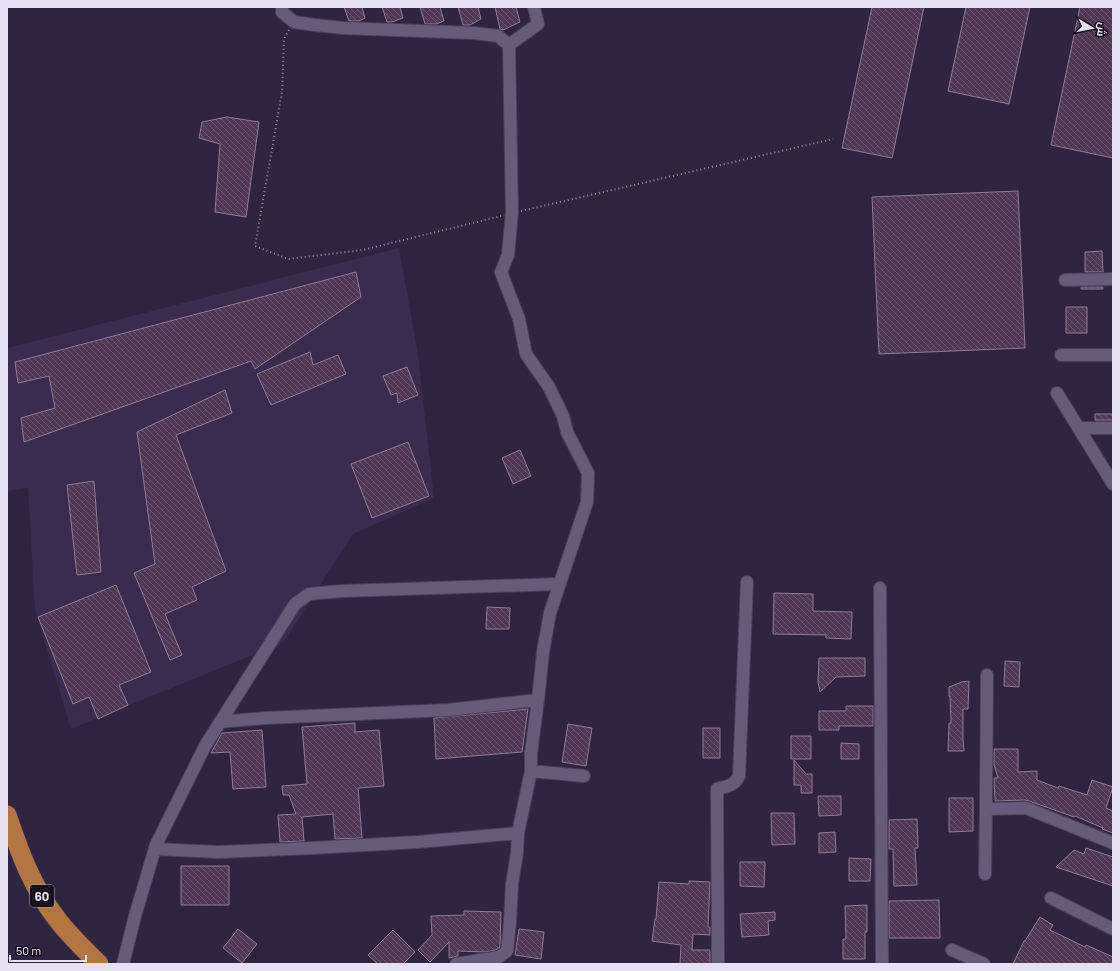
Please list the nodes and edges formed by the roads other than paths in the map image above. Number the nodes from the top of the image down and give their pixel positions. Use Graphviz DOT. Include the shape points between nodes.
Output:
graph roads {
  1 [pos="282,7"];
  2 [pos="534,7"];
  3 [pos="508,45"];
  4 [pos="1113,279"];
  5 [pos="1065,280"];
  6 [pos="1061,355"];
  7 [pos="1113,355"];
  8 [pos="1058,393"];
  9 [pos="1079,428"];
  10 [pos="1113,428"];
  11 [pos="1113,484"];
  12 [pos="747,582"];
  13 [pos="560,584"];
  14 [pos="880,588"];
  15 [pos="986,675"];
  16 [pos="538,700"];
  17 [pos="220,722"];
  18 [pos="531,771"];
  19 [pos="584,776"];
  20 [pos="986,809"];
  21 [pos="7,815"];
  22 [pos="518,833"];
  23 [pos="1113,843"];
  24 [pos="155,849"];
  25 [pos="985,874"];
  26 [pos="1051,898"];
  27 [pos="1113,929"];
  28 [pos="952,950"];
  29 [pos="99,964"];
  30 [pos="123,964"];
  31 [pos="456,964"];
  32 [pos="718,964"];
  33 [pos="882,964"];
  34 [pos="984,964"];
  1 -- 3 [label="street" via="282,12 294,22 343,28 474,33 498,36"];
  2 -- 3 [label="street" via="538,24"];
  3 -- 13 [label="street" via="512,213 508,255 501,272 519,319 526,354 549,387 563,416 567,432 588,473 587,502"];
  4 -- 5 [label="street"];
  6 -- 7 [label="street"];
  8 -- 9 [label="street"];
  9 -- 10 [label="street"];
  9 -- 11 [label="street"];
  12 -- 32 [label="street" via="739,776 732,785 717,788"];
  13 -- 16 [label="street" via="550,613"];
  13 -- 17 [label="street" via="309,594 296,604"];
  14 -- 33 [label="street"];
  15 -- 20 [label="street"];
  16 -- 17 [label="street" via="448,710"];
  16 -- 18 [label="street"];
  17 -- 24 [label="street" via="204,746"];
  18 -- 19 [label="street"];
  18 -- 22 [label="street"];
  20 -- 23 [label="street" via="1026,808"];
  20 -- 25 [label="street"];
  21 -- 29 [label="highway, 60" via="20,854 36,888 57,919"];
  22 -- 24 [label="street" via="312,848 218,852"];
  22 -- 31 [label="street" via="507,951 499,957"];
  24 -- 30 [label="street"];
  26 -- 27 [label="street"];
  28 -- 34 [label="street"];
}
